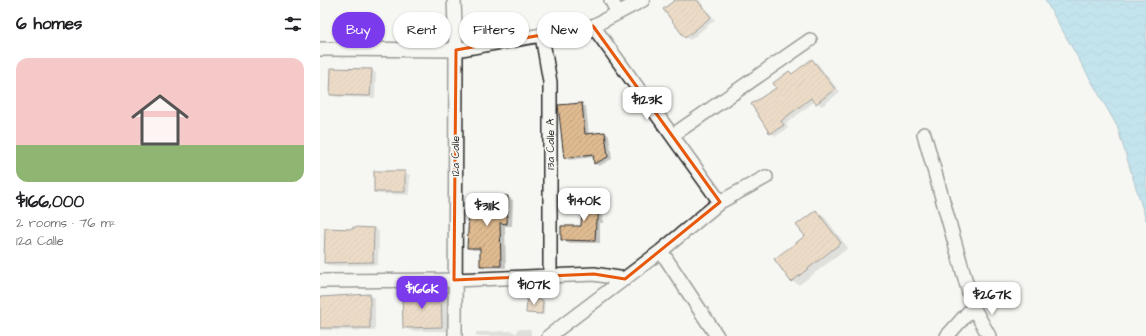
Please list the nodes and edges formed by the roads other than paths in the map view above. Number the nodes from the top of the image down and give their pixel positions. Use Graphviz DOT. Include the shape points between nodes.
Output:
graph roads {
  1 [pos="454,0"];
  2 [pos="611,0"];
  3 [pos="643,0"];
  4 [pos="618,13"];
  5 [pos="593,26"];
  6 [pos="537,37"];
  7 [pos="810,40"];
  8 [pos="544,48"];
  9 [pos="320,49"];
  10 [pos="456,50"];
  11 [pos="924,134"];
  12 [pos="673,135"];
  13 [pos="766,177"];
  14 [pos="720,202"];
  15 [pos="661,251"];
  16 [pos="550,276"];
  17 [pos="625,279"];
  18 [pos="454,280"];
  19 [pos="320,281"];
  20 [pos="973,307"];
  21 [pos="455,336"];
  22 [pos="549,336"];
  23 [pos="717,336"];
  24 [pos="947,336"];
  25 [pos="989,336"];
  1 -- 10 [label="street, 12a Calle"];
  2 -- 4 [label="street"];
  3 -- 4 [label="street"];
  4 -- 5 [label="street"];
  5 -- 12 [label="street"];
  6 -- 10 [label="street"];
  7 -- 12 [label="street"];
  8 -- 16 [label="street, 13a Calle A" via="550,82"];
  9 -- 10 [label="street"];
  10 -- 18 [label="street, 12a Calle"];
  11 -- 20 [label="street"];
  12 -- 14 [label="street"];
  13 -- 14 [label="street"];
  14 -- 15 [label="street"];
  15 -- 17 [label="street"];
  15 -- 23 [label="street"];
  16 -- 17 [label="street" via="594,274"];
  16 -- 18 [label="street"];
  17 -- 22 [label="street"];
  18 -- 19 [label="street"];
  18 -- 21 [label="street, 12a Calle"];
  20 -- 24 [label="street"];
  20 -- 25 [label="street"];
}
